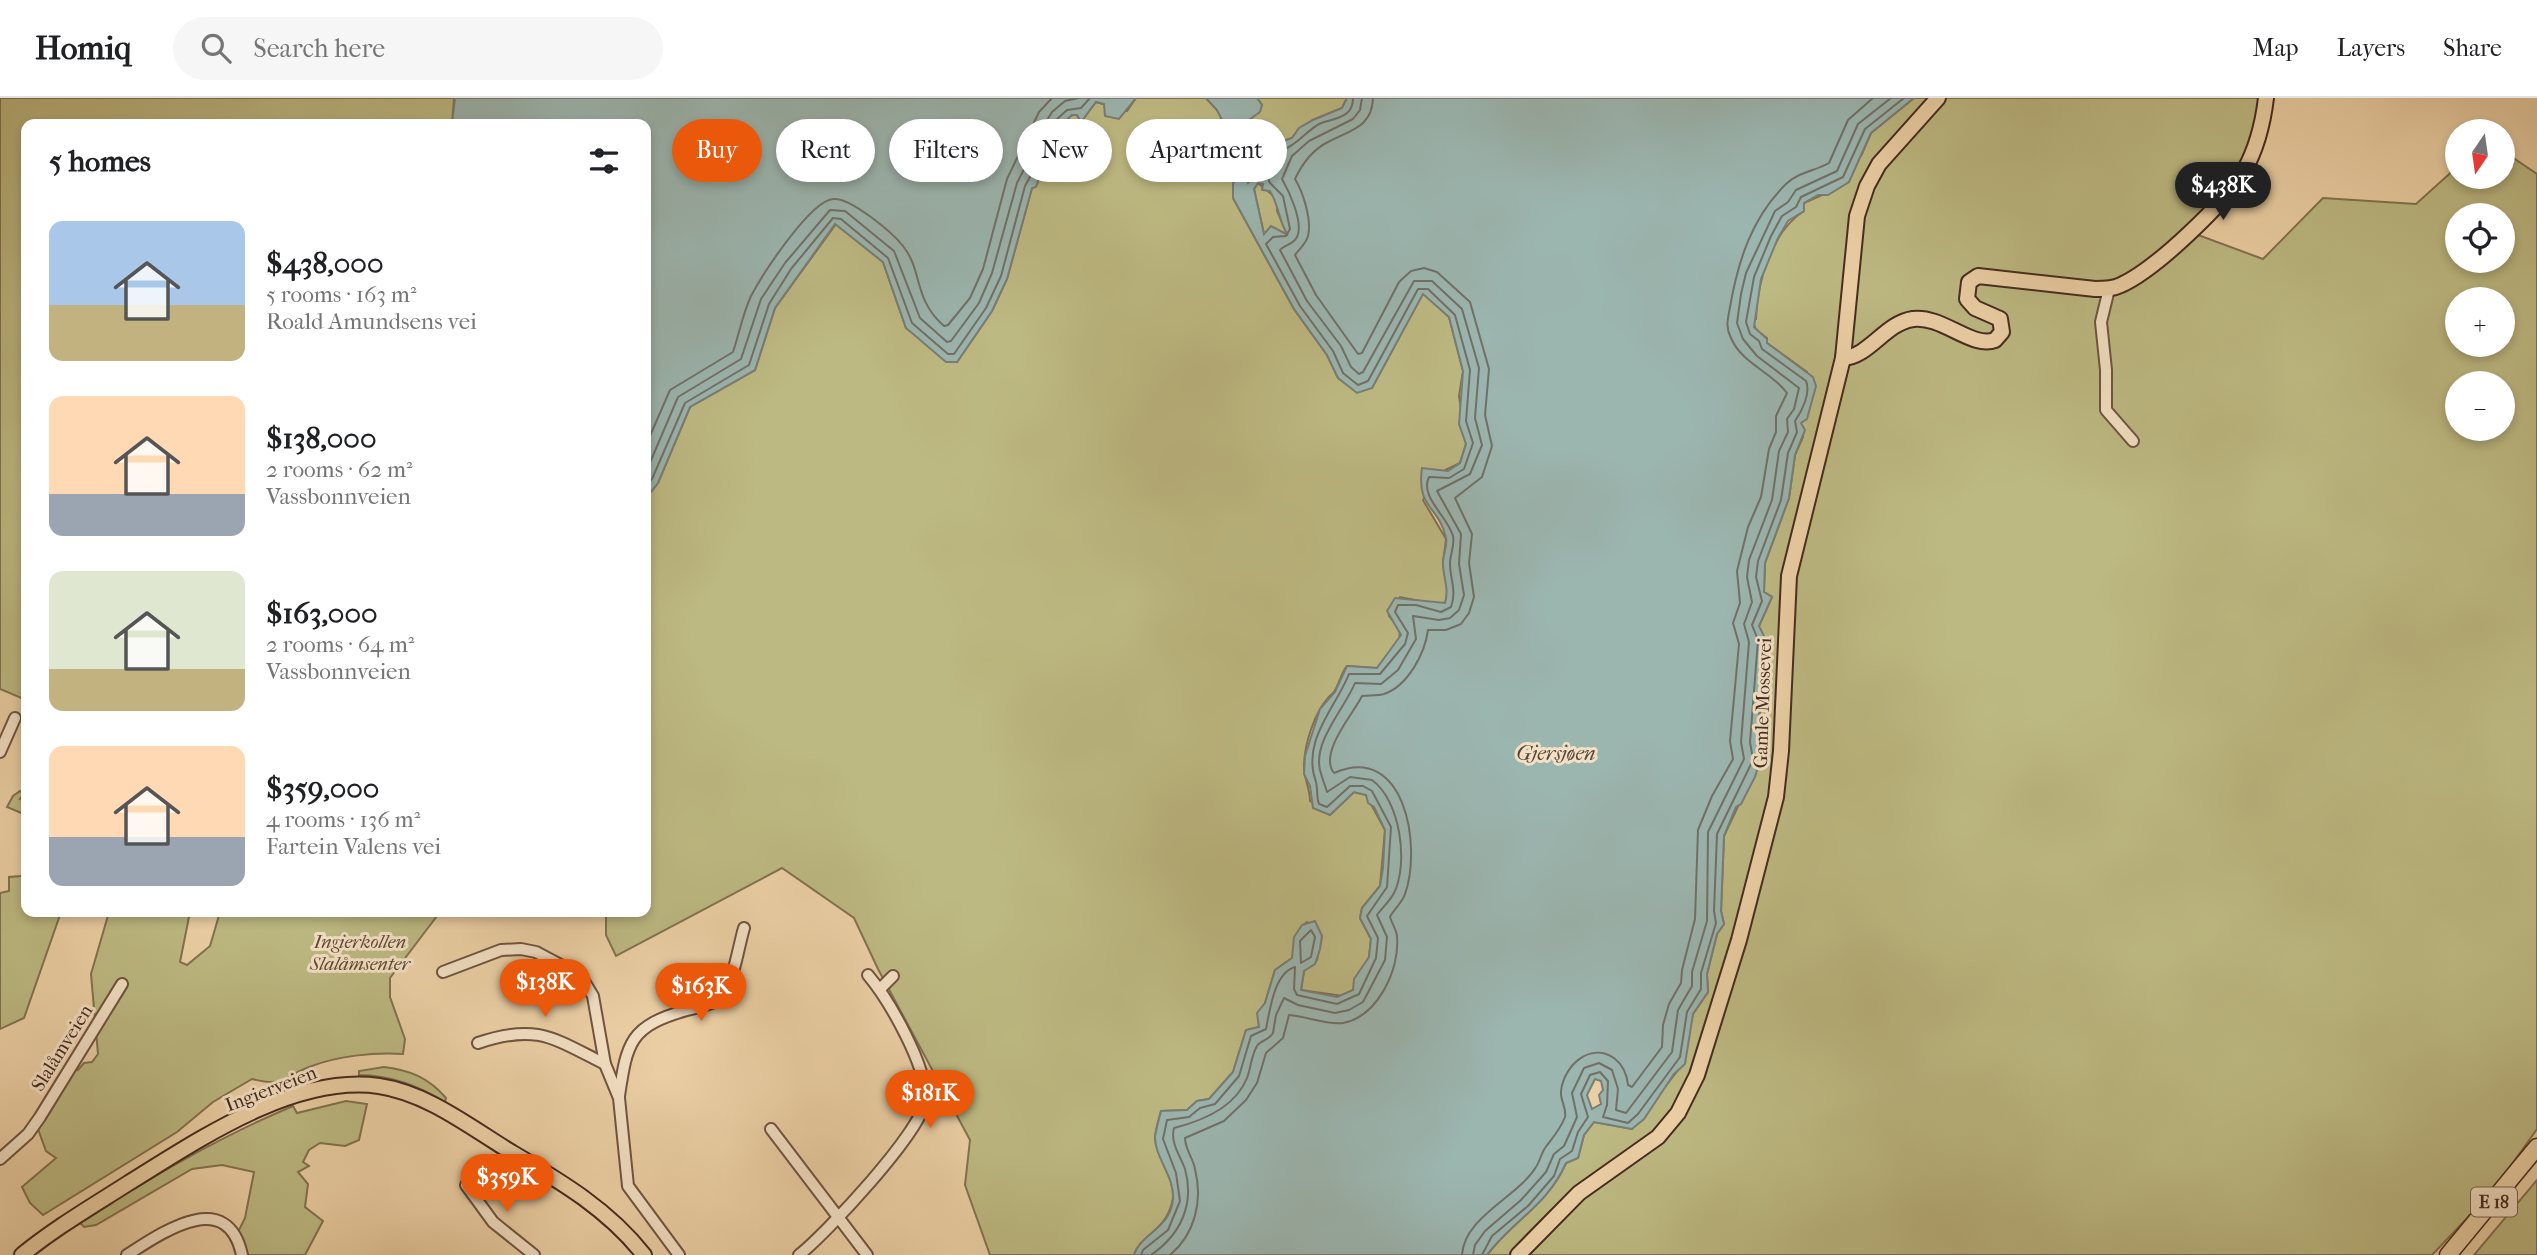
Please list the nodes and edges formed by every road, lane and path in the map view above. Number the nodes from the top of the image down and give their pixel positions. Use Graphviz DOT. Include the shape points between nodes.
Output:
graph roads {
  1 [pos="1938,98"];
  2 [pos="2266,98"];
  3 [pos="2109,289"];
  4 [pos="1843,358"];
  5 [pos="2133,441"];
  6 [pos="15,718"];
  7 [pos="0,752"];
  8 [pos="744,928"];
  9 [pos="443,972"];
  10 [pos="868,975"];
  11 [pos="893,976"];
  12 [pos="122,984"];
  13 [pos="880,989"];
  14 [pos="478,1043"];
  15 [pos="605,1064"];
  16 [pos="619,1098"];
  17 [pos="771,1129"];
  18 [pos="2537,1147"];
  19 [pos="0,1159"];
  20 [pos="2537,1163"];
  21 [pos="466,1185"];
  22 [pos="839,1218"];
  23 [pos="22,1255"];
  24 [pos="127,1255"];
  25 [pos="242,1255"];
  26 [pos="534,1255"];
  27 [pos="644,1255"];
  28 [pos="680,1255"];
  29 [pos="799,1255"];
  30 [pos="867,1255"];
  31 [pos="1518,1255"];
  32 [pos="2448,1255"];
  33 [pos="2460,1255"];
  1 -- 4 [label="main road, Gamle Mossevei" via="1888,152 1863,196"];
  2 -- 3 [label="main road" via="2257,144 2239,178 2179,241 2129,281"];
  3 -- 4 [label="main road" via="1978,276 1969,282 1967,299 1975,308 2000,319 2002,332 1995,340 1978,341 1940,321 1914,319 1890,328 1854,356"];
  3 -- 5 [label="street" via="2101,312 2106,410"];
  4 -- 31 [label="main road, Gamle Mossevei" via="1789,576 1776,797 1697,1075 1678,1113 1658,1137 1579,1193"];
  6 -- 7 [label="street"];
  8 -- 16 [label="street" via="722,996 652,1024 633,1040 624,1059"];
  9 -- 15 [label="street" via="501,950 536,952 564,965 589,986"];
  10 -- 13 [label="street"];
  11 -- 13 [label="street"];
  12 -- 19 [label="street, Slalåmveien" via="40,1117"];
  13 -- 22 [label="street" via="922,1073 925,1102 915,1125"];
  14 -- 15 [label="street" via="508,1032 540,1034"];
  15 -- 16 [label="street"];
  16 -- 28 [label="street" via="628,1186"];
  17 -- 22 [label="street"];
  18 -- 32 [label="highway, E 18"];
  20 -- 33 [label="highway, E 18"];
  21 -- 26 [label="street" via="493,1222"];
  22 -- 29 [label="street"];
  22 -- 30 [label="street"];
  23 -- 27 [label="main road, Ingierveien" via="74,1217 215,1131 284,1100 350,1085 397,1090 451,1116 584,1197"];
  24 -- 25 [label="street" via="175,1225 200,1219 230,1231"];
}
